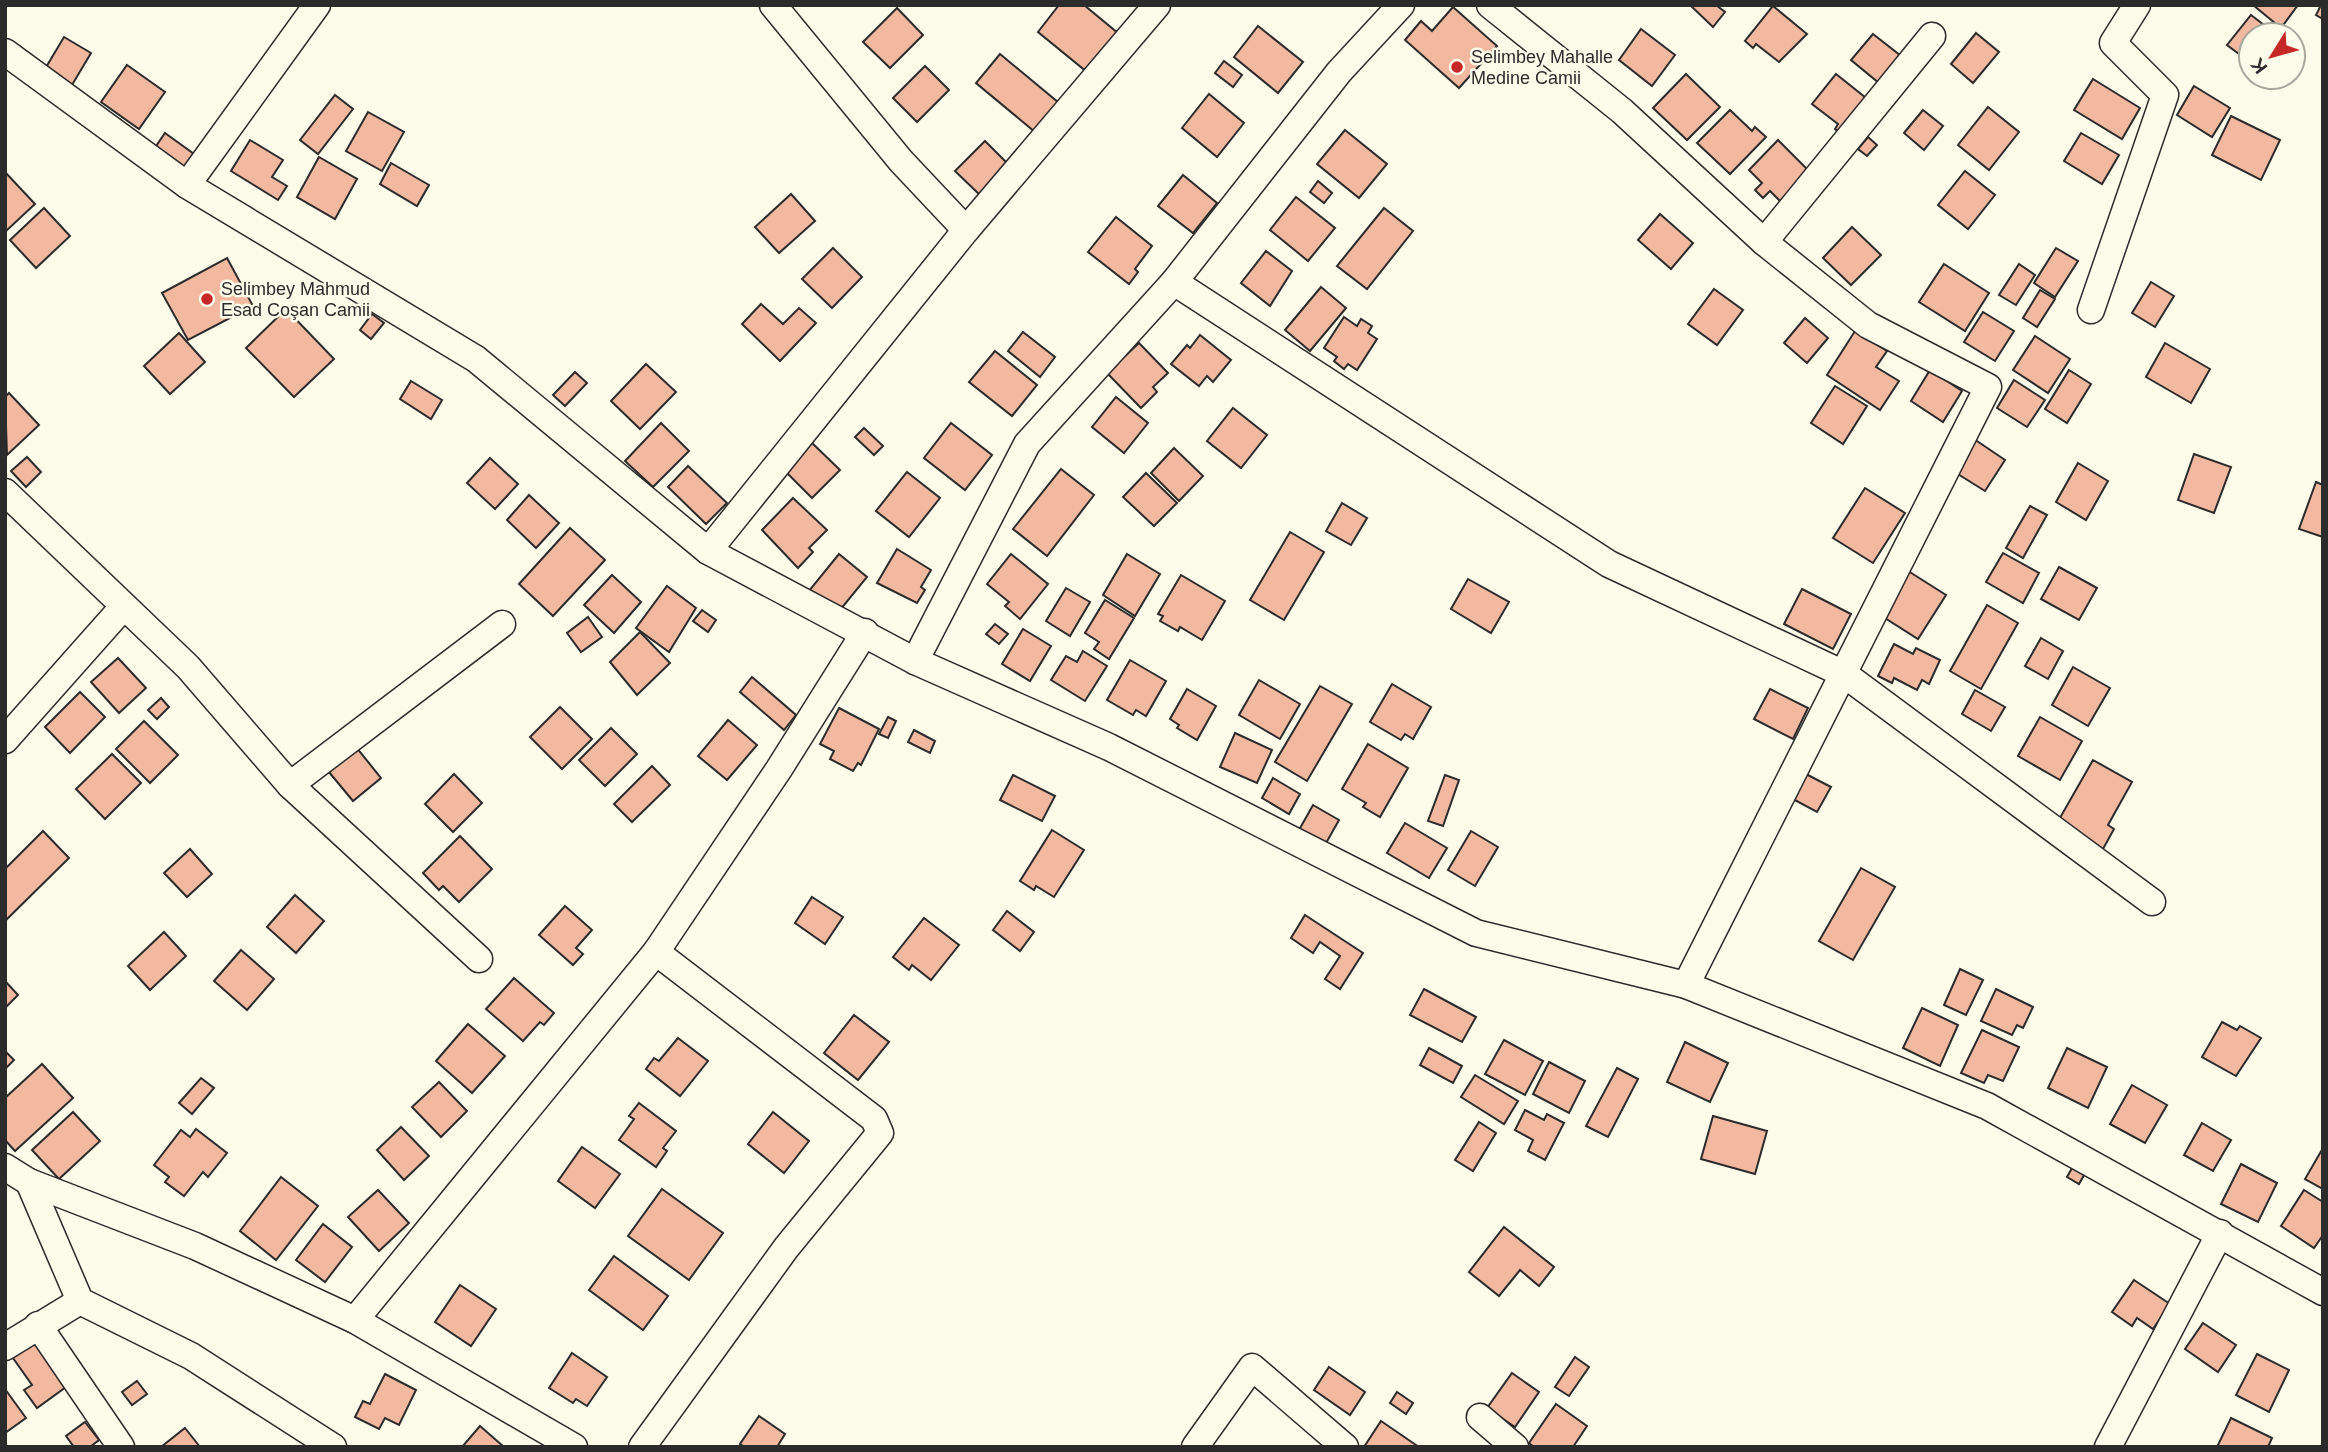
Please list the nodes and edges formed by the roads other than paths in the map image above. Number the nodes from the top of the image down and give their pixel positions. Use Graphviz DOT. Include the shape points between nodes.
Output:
graph roads {
  1 [pos="317,5"];
  2 [pos="773,5"];
  3 [pos="1157,5"];
  4 [pos="1401,5"];
  5 [pos="1490,5"];
  6 [pos="2137,5"];
  7 [pos="1932,36"];
  8 [pos="5,52"];
  9 [pos="187,186"];
  10 [pos="966,230"];
  11 [pos="1764,242"];
  12 [pos="1174,282"];
  13 [pos="2091,310"];
  14 [pos="5,492"];
  15 [pos="708,551"];
  16 [pos="124,606"];
  17 [pos="502,624"];
  18 [pos="864,632"];
  19 [pos="915,660"];
  20 [pos="1844,674"];
  21 [pos="5,740"];
  22 [pos="290,785"];
  23 [pos="2152,902"];
  24 [pos="656,952"];
  25 [pos="479,958"];
  26 [pos="1686,985"];
  27 [pos="5,1167"];
  28 [pos="30,1182"];
  29 [pos="2220,1233"];
  30 [pos="2323,1292"];
  31 [pos="80,1301"];
  32 [pos="355,1320"];
  33 [pos="38,1325"];
  34 [pos="5,1347"];
  35 [pos="1480,1418"];
  36 [pos="121,1447"];
  37 [pos="333,1447"];
  38 [pos="574,1447"];
  39 [pos="642,1447"];
  40 [pos="1195,1447"];
  41 [pos="1345,1447"];
  42 [pos="1515,1447"];
  43 [pos="2108,1447"];
  1 -- 9 [label="street"];
  2 -- 10 [label="street" via="901,161"];
  3 -- 10 [label="street"];
  4 -- 12 [label="street" via="1339,72"];
  5 -- 11 [label="street" via="1622,111"];
  6 -- 13 [label="street" via="2113,43 2165,95"];
  7 -- 11 [label="street"];
  8 -- 9 [label="street"];
  9 -- 15 [label="street" via="476,359"];
  10 -- 15 [label="street"];
  11 -- 20 [label="street" via="1868,325 1988,387"];
  12 -- 19 [label="street" via="1027,444"];
  12 -- 20 [label="street" via="1609,564"];
  14 -- 16 [label="street"];
  15 -- 18 [label="street"];
  16 -- 21 [label="street"];
  16 -- 22 [label="street" via="188,667"];
  17 -- 22 [label="street"];
  18 -- 19 [label="street"];
  18 -- 24 [label="street"];
  19 -- 26 [label="street" via="1109,747 1476,933"];
  20 -- 23 [label="street"];
  20 -- 26 [label="street"];
  22 -- 25 [label="street"];
  24 -- 32 [label="street"];
  24 -- 39 [label="street" via="874,1119 880,1133 786,1248"];
  26 -- 29 [label="street" via="1987,1106"];
  27 -- 28 [label="street"];
  28 -- 31 [label="street"];
  28 -- 32 [label="street" via="195,1246"];
  29 -- 30 [label="street"];
  29 -- 43 [label="street"];
  31 -- 33 [label="street"];
  31 -- 37 [label="street" via="191,1356"];
  32 -- 38 [label="street"];
  33 -- 34 [label="street"];
  33 -- 36 [label="street"];
  35 -- 42 [label="street"];
  40 -- 41 [label="street" via="1252,1367"];
}
